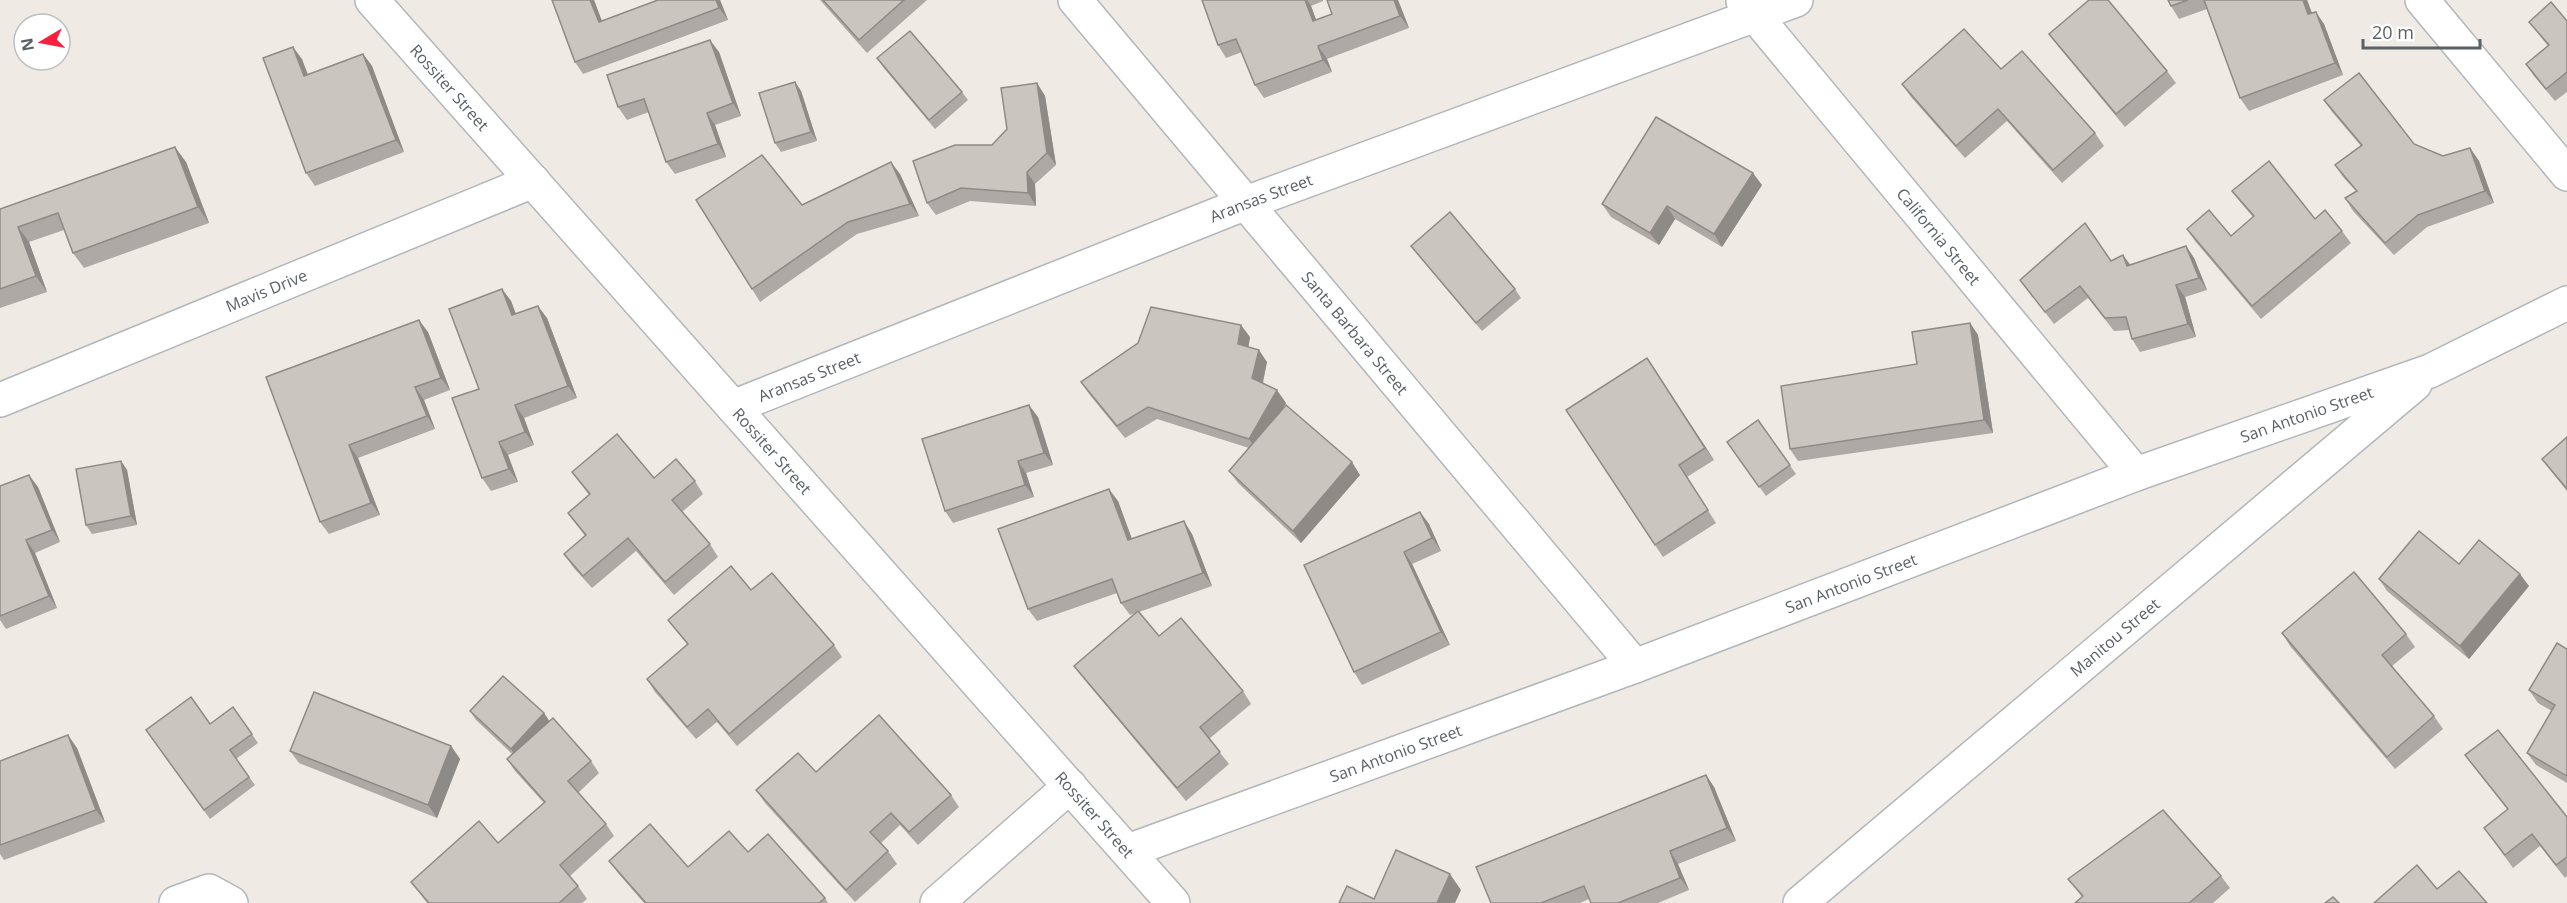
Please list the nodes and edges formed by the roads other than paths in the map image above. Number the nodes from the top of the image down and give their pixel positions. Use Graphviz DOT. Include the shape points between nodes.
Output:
graph roads {
  1 [pos="372,0"];
  2 [pos="1075,0"];
  3 [pos="1796,0"];
  4 [pos="2422,0"];
  5 [pos="1748,8"];
  6 [pos="2567,174"];
  7 [pos="533,181"];
  8 [pos="1246,203"];
  9 [pos="2567,303"];
  10 [pos="2430,372"];
  11 [pos="0,400"];
  12 [pos="733,407"];
  13 [pos="2136,474"];
  14 [pos="1635,666"];
  15 [pos="1070,786"];
  16 [pos="1128,851"];
  17 [pos="177,903"];
  18 [pos="231,903"];
  19 [pos="938,903"];
  20 [pos="1173,903"];
  21 [pos="1800,903"];
  1 -- 7 [label="street, Rossiter Street"];
  2 -- 8 [label="street, Santa Barbara Street"];
  3 -- 5 [label="street, Aransas Street"];
  4 -- 6 [label="street"];
  5 -- 8 [label="street, Aransas Street"];
  5 -- 13 [label="street, California Street"];
  7 -- 11 [label="street, Mavis Drive"];
  7 -- 12 [label="street, Rossiter Street"];
  8 -- 12 [label="street, Aransas Street"];
  8 -- 14 [label="street, Santa Barbara Street"];
  9 -- 10 [label="street, San Antonio Street"];
  10 -- 13 [label="street, San Antonio Street"];
  10 -- 21 [label="street, Manitou Street"];
  12 -- 15 [label="street, Rossiter Street"];
  13 -- 14 [label="street, San Antonio Street"];
  14 -- 16 [label="street, San Antonio Street"];
  15 -- 16 [label="street, Rossiter Street"];
  15 -- 19 [label="street"];
  16 -- 20 [label="street, Rossiter Street"];
  17 -- 18 [label="street" via="209,891"];
}
